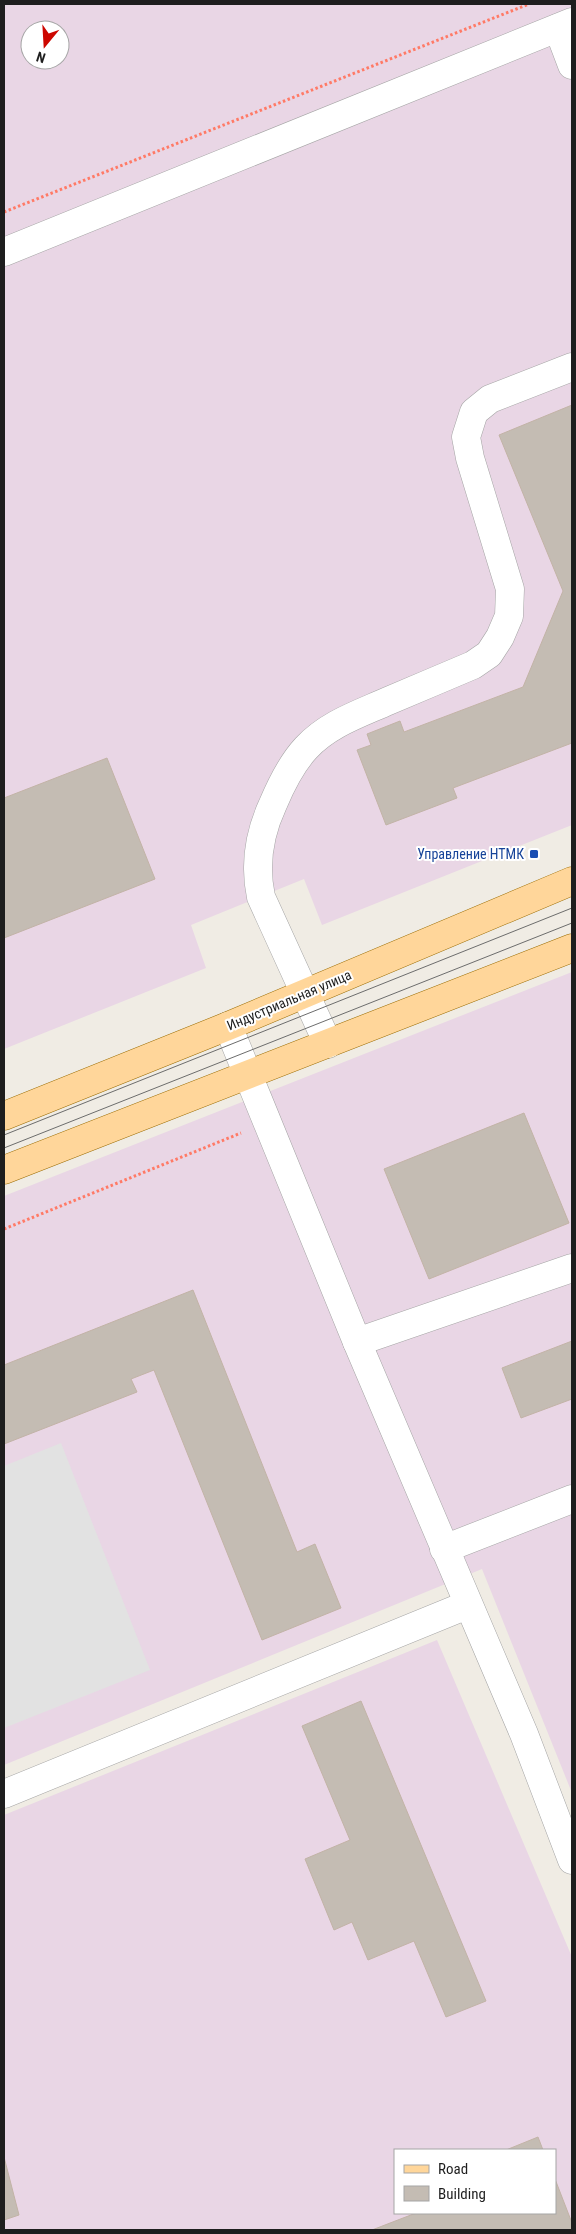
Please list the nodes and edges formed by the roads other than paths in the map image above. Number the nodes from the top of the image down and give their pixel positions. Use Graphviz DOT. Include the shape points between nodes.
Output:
graph roads {
  1 [pos="565,25"];
  2 [pos="572,65"];
  3 [pos="4,252"];
  4 [pos="572,367"];
  5 [pos="572,881"];
  6 [pos="572,948"];
  7 [pos="306,993"];
  8 [pos="228,1026"];
  9 [pos="328,1044"];
  10 [pos="248,1075"];
  11 [pos="4,1116"];
  12 [pos="4,1170"];
  13 [pos="572,1268"];
  14 [pos="356,1342"];
  15 [pos="572,1499"];
  16 [pos="444,1549"];
  17 [pos="467,1605"];
  18 [pos="4,1794"];
  19 [pos="572,1860"];
  1 -- 2 [label="lane"];
  1 -- 3 [label="lane"];
  4 -- 7 [label="lane" via="490,399 474,412 466,437 474,476 510,589 509,616 489,654 473,665 345,720 318,737 305,749 290,772 264,824 257,853 261,896"];
  5 -- 7 [label="main road, Индустриальная улица"];
  6 -- 9 [label="main road"];
  7 -- 8 [label="main road, Индустриальная улица"];
  7 -- 9 [label="lane"];
  8 -- 10 [label="lane"];
  8 -- 11 [label="main road, Индустриальная улица"];
  9 -- 10 [label="main road"];
  10 -- 12 [label="main road"];
  10 -- 14 [label="lane"];
  13 -- 14 [label="lane"];
  14 -- 16 [label="lane"];
  15 -- 16 [label="lane"];
  16 -- 17 [label="lane"];
  17 -- 18 [label="lane"];
  17 -- 19 [label="lane" via="524,1734"];
}
